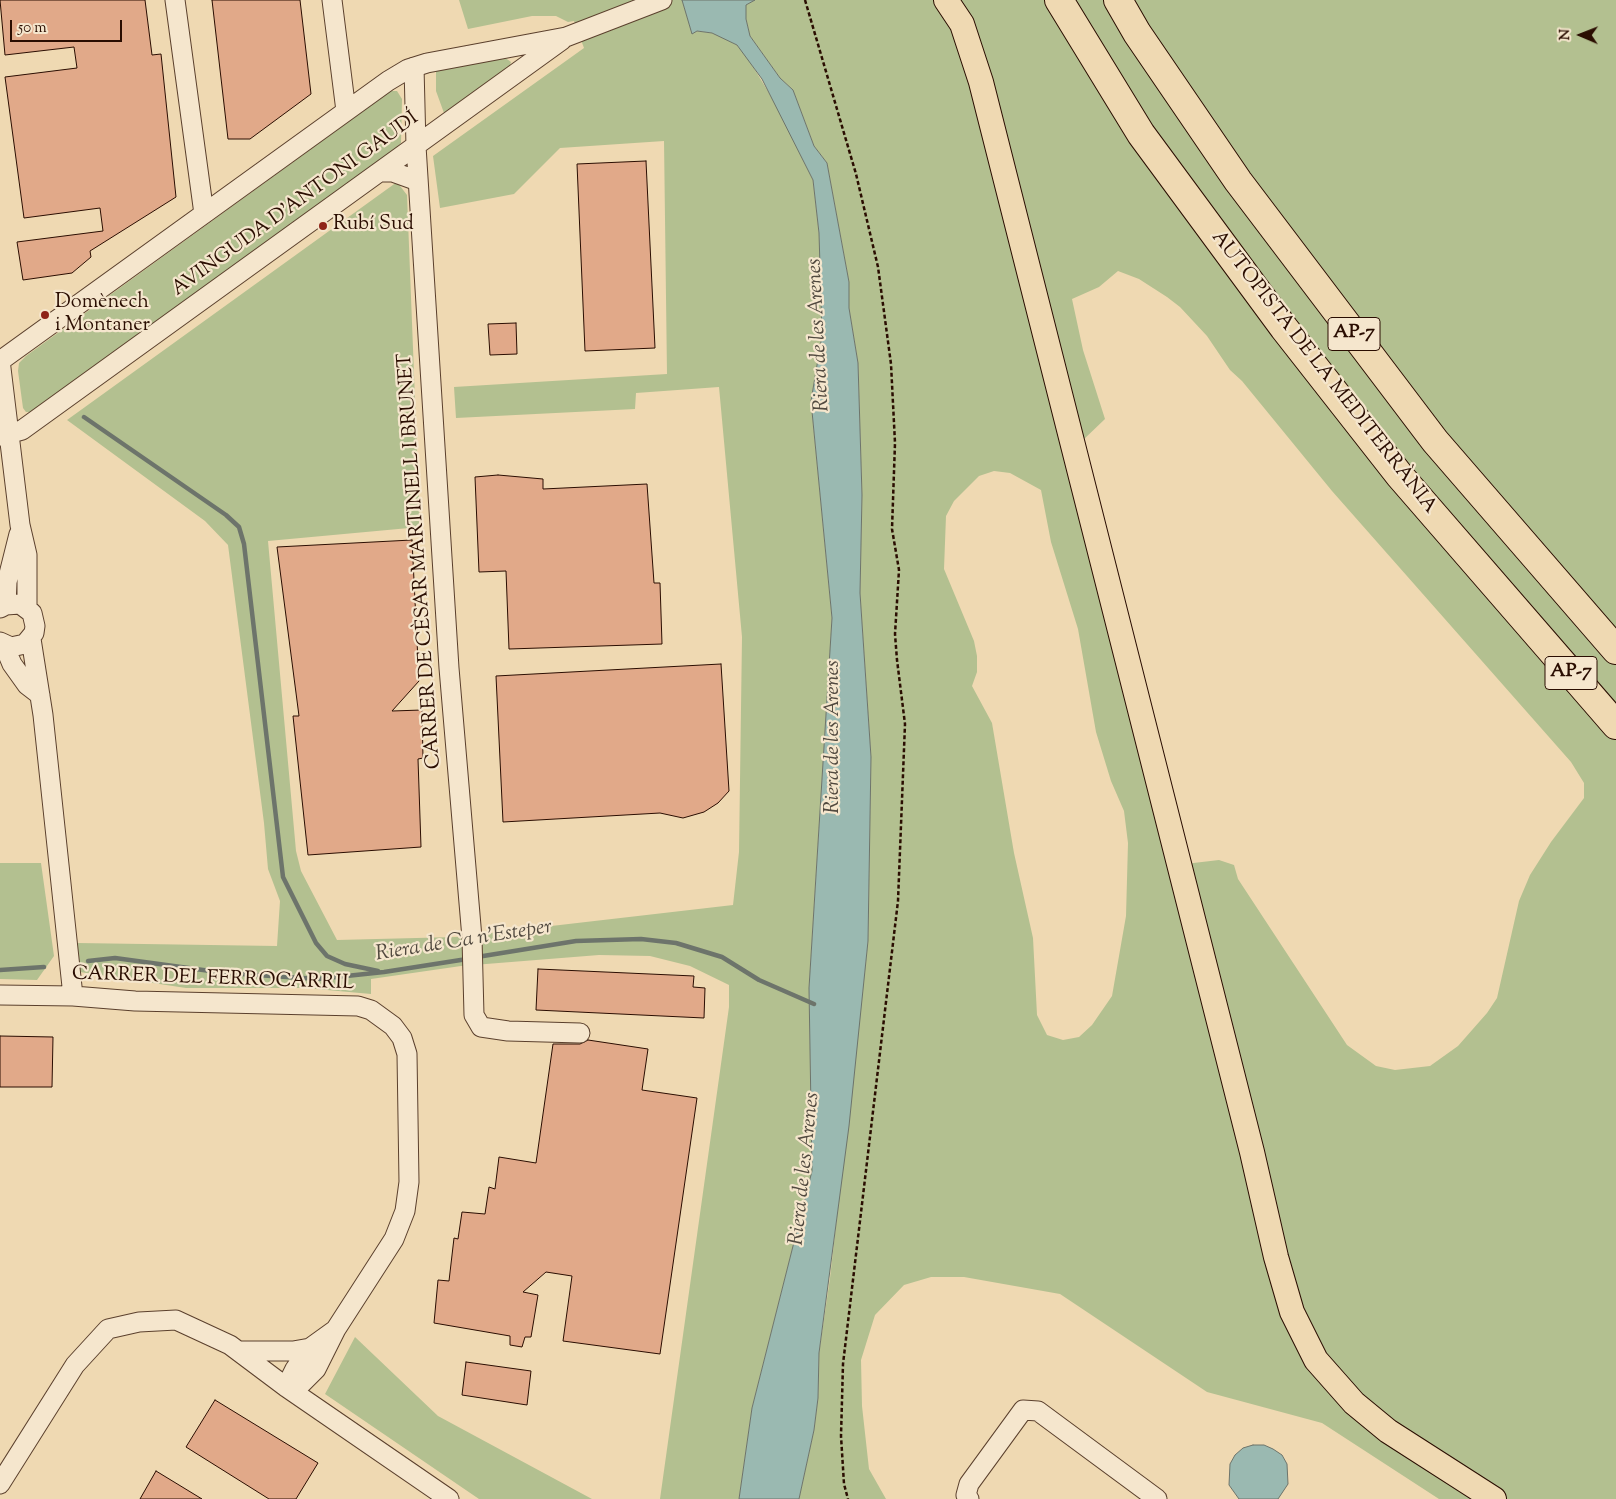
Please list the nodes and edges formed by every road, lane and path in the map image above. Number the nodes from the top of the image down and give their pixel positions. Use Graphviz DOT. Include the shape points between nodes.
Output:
graph roads {
  1 [pos="175,0"];
  2 [pos="332,0"];
  3 [pos="662,0"];
  4 [pos="805,0"];
  5 [pos="946,0"];
  6 [pos="1059,0"];
  7 [pos="1118,0"];
  8 [pos="566,37"];
  9 [pos="414,67"];
  10 [pos="346,111"];
  11 [pos="416,146"];
  12 [pos="380,172"];
  13 [pos="418,181"];
  14 [pos="204,214"];
  15 [pos="0,360"];
  16 [pos="4,435"];
  17 [pos="20,525"];
  18 [pos="3,607"];
  19 [pos="27,608"];
  20 [pos="31,639"];
  21 [pos="2,644"];
  22 [pos="1616,650"];
  23 [pos="40,695"];
  24 [pos="1616,725"];
  25 [pos="0,995"];
  26 [pos="73,996"];
  27 [pos="580,1033"];
  28 [pos="238,1351"];
  29 [pos="317,1353"];
  30 [pos="286,1387"];
  31 [pos="323,1412"];
  32 [pos="0,1484"];
  33 [pos="449,1499"];
  34 [pos="848,1499"];
  35 [pos="969,1499"];
  36 [pos="1157,1499"];
  37 [pos="1494,1499"];
  1 -- 14 [label="street"];
  2 -- 10 [label="street"];
  3 -- 8 [label="street, AVINGUDA D'ANTONI GAUDÍ"];
  4 -- 34 [label="path" via="856,174 878,267 892,384 895,443 892,529 899,570 896,660 906,724 898,901 843,1364 841,1436"];
  5 -- 37 [label="main road" via="962,24 981,82 1292,1312 1316,1360 1354,1403 1388,1430"];
  6 -- 24 [label="highway, AUTOPISTA DE LA MEDITERRÀNIA / AP-7" via="1140,134 1284,328 1400,476"];
  7 -- 22 [label="highway, AP-7" via="1238,181 1423,425"];
  8 -- 9 [label="street, AVINGUDA D'ANTONI GAUDÍ"];
  8 -- 11 [label="street, AVINGUDA D'ANTONI GAUDÍ"];
  9 -- 10 [label="street, AVINGUDA D'ANTONI GAUDÍ"];
  9 -- 11 [label="street, CARRER DE CÈSAR MARTINELL I BRUNET"];
  10 -- 14 [label="street, AVINGUDA D'ANTONI GAUDÍ"];
  11 -- 12 [label="street, AVINGUDA D'ANTONI GAUDÍ"];
  11 -- 13 [label="street, CARRER DE CÈSAR MARTINELL I BRUNET"];
  12 -- 13 [label="street" via="393,172"];
  12 -- 16 [label="street, AVINGUDA D'ANTONI GAUDÍ" via="22,430"];
  13 -- 27 [label="street, CARRER DE CÈSAR MARTINELL I BRUNET" via="450,678 472,938 474,1015 481,1027"];
  14 -- 15 [label="street, AVINGUDA D'ANTONI GAUDÍ"];
  15 -- 16 [label="street"];
  16 -- 17 [label="street"];
  17 -- 18 [label="street"];
  17 -- 19 [label="street" via="27,554"];
  18 -- 19 [label="street" via="20,604"];
  19 -- 20 [label="street" via="34,619"];
  20 -- 21 [label="street" via="18,647"];
  20 -- 23 [label="street"];
  21 -- 23 [label="street" via="27,685"];
  23 -- 26 [label="street"];
  25 -- 26 [label="street, CARRER DEL FERROCARRIL"];
  26 -- 29 [label="street, CARRER DEL FERROCARRIL" via="134,1001 358,1006 371,1010 394,1026 407,1054 409,1182 405,1211 390,1247"];
  28 -- 29 [label="street, CARRER DEL FERROCARRIL"];
  28 -- 30 [label="street"];
  28 -- 32 [label="street" via="176,1320 138,1322 108,1329 76,1366"];
  29 -- 30 [label="street, CARRER DEL FERROCARRIL" via="295,1369"];
  29 -- 31 [label="street" via="317,1392"];
  30 -- 31 [label="street"];
  31 -- 33 [label="street"];
  35 -- 36 [label="street" via="966,1496 969,1484 1023,1410 1038,1411"];
}
